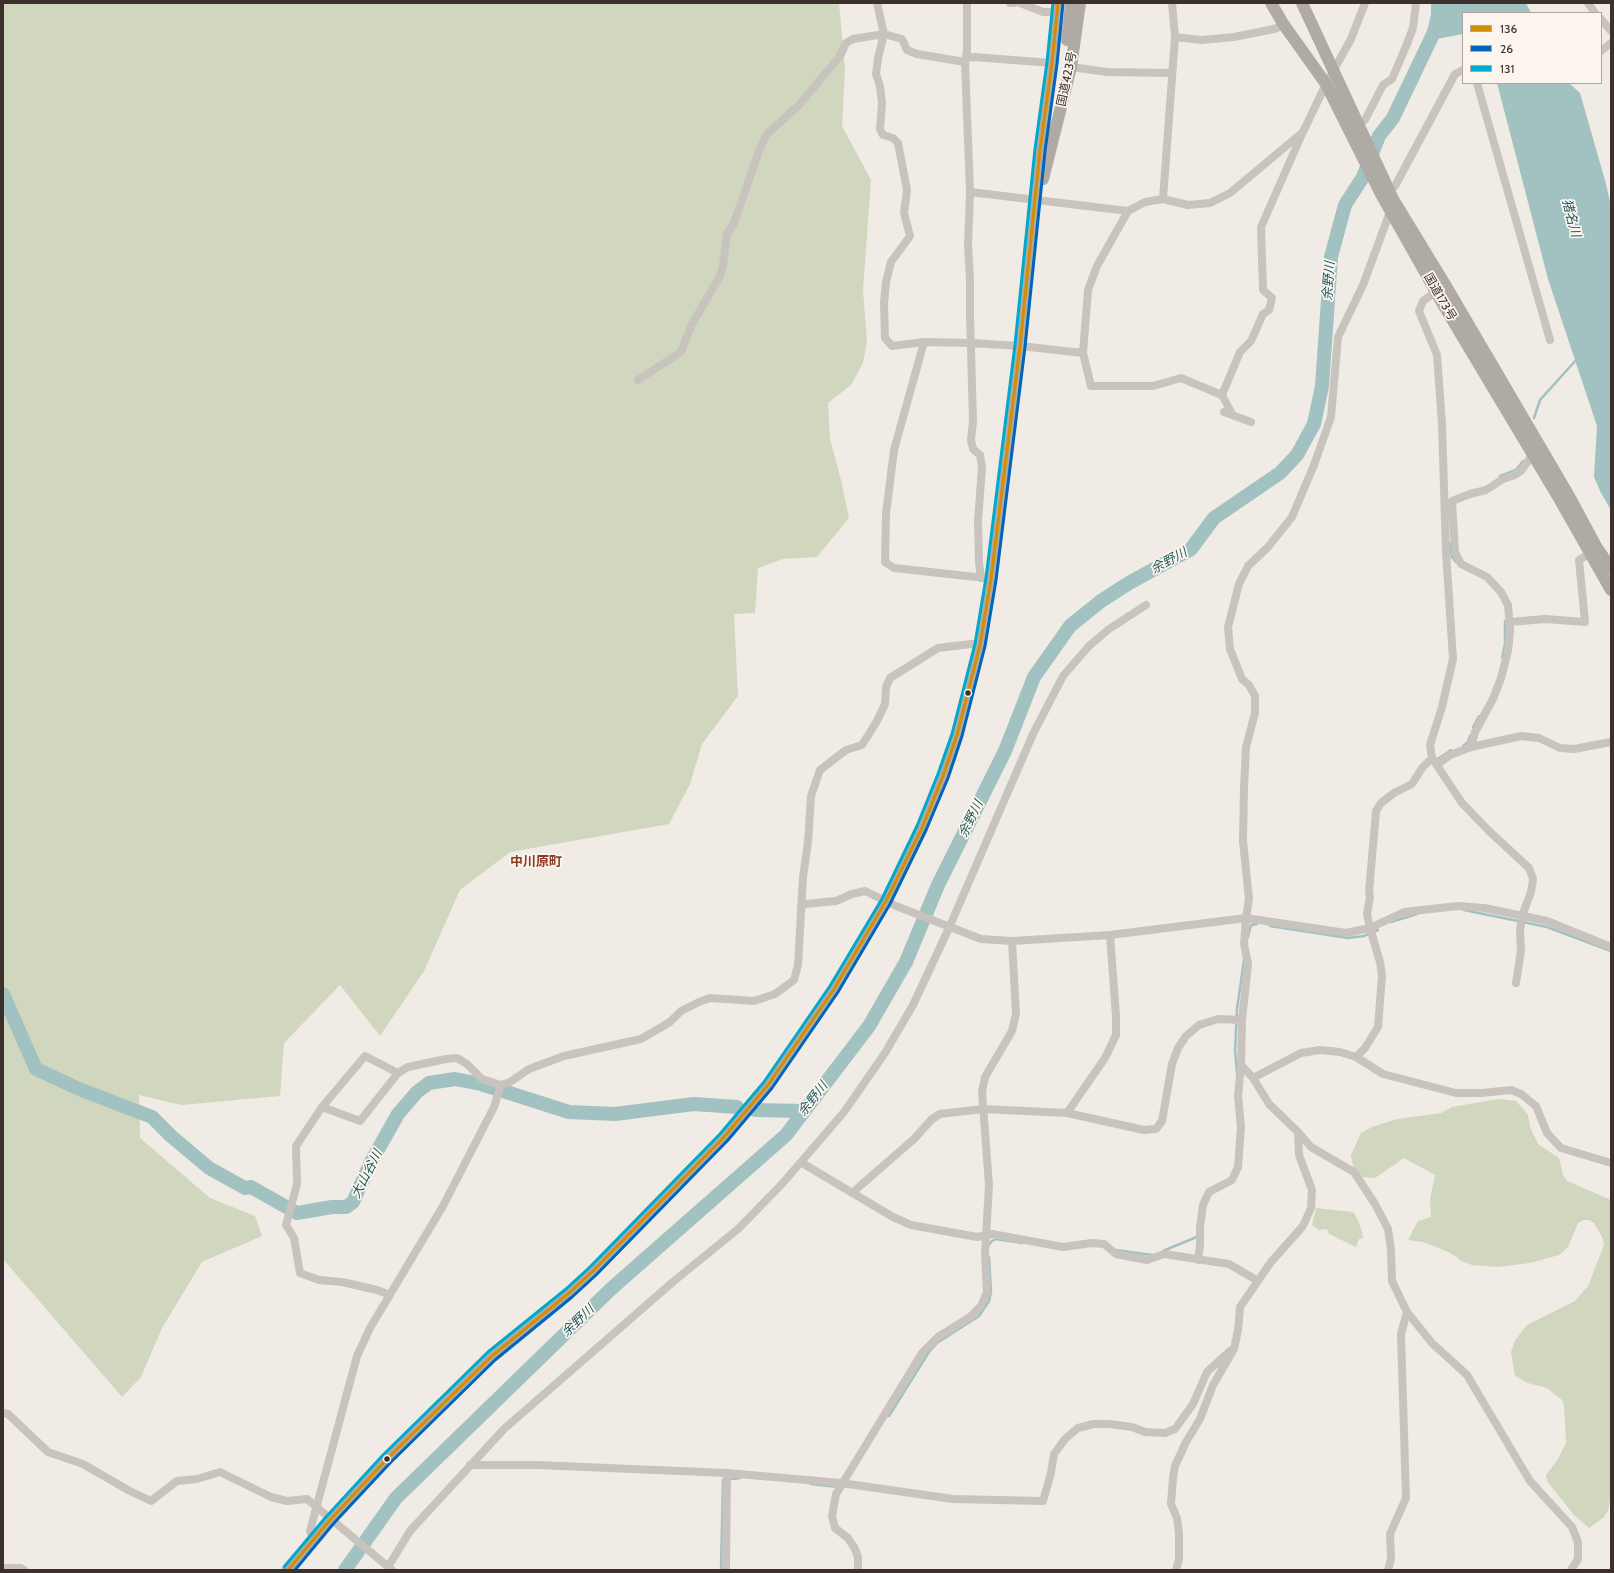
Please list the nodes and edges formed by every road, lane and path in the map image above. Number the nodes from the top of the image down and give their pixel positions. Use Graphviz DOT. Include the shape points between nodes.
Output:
graph roads {
  1 [pos="877,3"];
  2 [pos="967,3"];
  3 [pos="1010,3"];
  4 [pos="1014,3"];
  5 [pos="1020,3"];
  6 [pos="1065,3"];
  7 [pos="1071,3"];
  8 [pos="1080,3"];
  9 [pos="1172,3"];
  10 [pos="1271,3"];
  11 [pos="1281,3"];
  12 [pos="1294,3"];
  13 [pos="1302,3"];
  14 [pos="1365,3"];
  15 [pos="1416,3"];
  16 [pos="1588,3"];
  17 [pos="1057,8"];
  18 [pos="1594,12"];
  19 [pos="1602,20"];
  20 [pos="1284,25"];
  21 [pos="1611,31"];
  22 [pos="884,34"];
  23 [pos="1175,37"];
  24 [pos="1611,43"];
  25 [pos="1602,50"];
  26 [pos="965,60"];
  27 [pos="1052,64"];
  28 [pos="1331,65"];
  29 [pos="1071,67"];
  30 [pos="1462,70"];
  31 [pos="1172,73"];
  32 [pos="1323,80"];
  33 [pos="1477,84"];
  34 [pos="1365,120"];
  35 [pos="1057,126"];
  36 [pos="1303,132"];
  37 [pos="1360,140"];
  38 [pos="1040,150"];
  39 [pos="1387,189"];
  40 [pos="970,192"];
  41 [pos="1163,199"];
  42 [pos="1036,201"];
  43 [pos="1392,204"];
  44 [pos="1128,211"];
  45 [pos="1441,289"];
  46 [pos="1550,340"];
  47 [pos="924,342"];
  48 [pos="971,343"];
  49 [pos="1020,346"];
  50 [pos="1083,353"];
  51 [pos="638,380"];
  52 [pos="1222,395"];
  53 [pos="1251,422"];
  54 [pos="1533,454"];
  55 [pos="1593,551"];
  56 [pos="1446,552"];
  57 [pos="1455,552"];
  58 [pos="1611,568"];
  59 [pos="986,578"];
  60 [pos="1611,590"];
  61 [pos="1146,605"];
  62 [pos="1509,622"];
  63 [pos="980,645"];
  64 [pos="1611,742"];
  65 [pos="1471,747"];
  66 [pos="1432,758"];
  67 [pos="1437,765"];
  68 [pos="891,903"];
  69 [pos="800,908"];
  70 [pos="1522,916"];
  71 [pos="1246,918"];
  72 [pos="947,927"];
  73 [pos="1370,928"];
  74 [pos="1110,935"];
  75 [pos="1012,941"];
  76 [pos="1611,947"];
  77 [pos="1516,982"];
  78 [pos="1242,1020"];
  79 [pos="1356,1057"];
  80 [pos="1241,1065"];
  81 [pos="398,1073"];
  82 [pos="1253,1078"];
  83 [pos="501,1085"];
  84 [pos="322,1107"];
  85 [pos="983,1109"];
  86 [pos="1067,1113"];
  87 [pos="1298,1132"];
  88 [pos="1611,1162"];
  89 [pos="802,1163"];
  90 [pos="852,1194"];
  91 [pos="986,1236"];
  92 [pos="1198,1260"];
  93 [pos="1258,1281"];
  94 [pos="390,1295"];
  95 [pos="1407,1312"];
  96 [pos="1234,1349"];
  97 [pos="3,1413"];
  98 [pos="470,1465"];
  99 [pos="727,1473"];
  100 [pos="841,1483"];
  101 [pos="316,1508"];
  102 [pos="330,1520"];
  103 [pos="314,1540"];
  104 [pos="388,1567"];
  105 [pos="3,1568"];
  106 [pos="24,1570"];
  107 [pos="288,1570"];
  108 [pos="726,1570"];
  109 [pos="858,1570"];
  110 [pos="1176,1570"];
  111 [pos="1388,1570"];
  112 [pos="1571,1570"];
  1 -- 22 [label="street"];
  2 -- 26 [label="street"];
  3 -- 4 [label="street"];
  5 -- 17 [label="street" via="1043,12"];
  6 -- 38 [label="highway" via="1054,90"];
  7 -- 35 [label="highway" via="1056,112"];
  8 -- 29 [label="highway, 国道423号"];
  9 -- 23 [label="street"];
  10 -- 20 [label="highway, 国道173号"];
  11 -- 32 [label="highway"];
  12 -- 28 [label="highway"];
  13 -- 28 [label="highway, 国道173号"];
  14 -- 28 [label="street" via="1351,39"];
  15 -- 34 [label="street" via="1413,28 1392,79 1383,86"];
  16 -- 18 [label="street"];
  17 -- 27 [label="highway, 国道423号"];
  19 -- 21 [label="street"];
  20 -- 23 [label="street" via="1234,37 1202,40"];
  20 -- 32 [label="highway, 国道173号"];
  22 -- 26 [label="street" via="902,38 907,50 917,54"];
  22 -- 47 [label="street" via="876,74 882,103 880,129 882,135 893,138 898,143 907,190 904,213 910,236 891,262 886,282 886,338 892,346"];
  22 -- 51 [label="street" via="853,39 846,43 840,56 799,105 767,134 734,223 727,234 720,276 691,326 681,352"];
  23 -- 31 [label="street"];
  24 -- 25 [label="street"];
  26 -- 27 [label="street" via="974,57"];
  26 -- 40 [label="street"];
  27 -- 38 [label="highway, 国道423号"];
  28 -- 32 [label="street"];
  28 -- 37 [label="highway, 国道173号"];
  29 -- 31 [label="street" via="1108,72"];
  29 -- 35 [label="highway, 国道423号"];
  30 -- 39 [label="street" via="1455,74"];
  31 -- 41 [label="street"];
  32 -- 36 [label="street"];
  32 -- 37 [label="highway, 国道173号"];
  33 -- 46 [label="street"];
  35 -- 42 [label="highway, 国道423号"];
  36 -- 41 [label="street" via="1230,193 1210,203 1188,205"];
  36 -- 52 [label="street" via="1261,227 1263,290 1272,298 1269,310 1263,314 1251,341 1240,352"];
  37 -- 39 [label="highway, 国道173号"];
  38 -- 42 [label="highway, 国道423号"];
  39 -- 43 [label="highway, 国道173号"];
  40 -- 42 [label="street"];
  40 -- 48 [label="street" via="968,245"];
  41 -- 44 [label="street" via="1145,202"];
  42 -- 44 [label="street"];
  42 -- 49 [label="highway, 国道423号"];
  43 -- 45 [label="highway, 国道173号"];
  43 -- 71 [label="street" via="1363,285 1338,337 1332,417 1314,466 1292,517 1248,566 1239,584 1228,627 1233,657 1242,679 1255,696 1255,713 1246,747 1244,788 1243,841 1249,899"];
  44 -- 50 [label="street" via="1097,266 1088,290"];
  45 -- 54 [label="highway, 国道173号"];
  45 -- 55 [label="highway, 国道173号" via="1569,496"];
  45 -- 56 [label="street" via="1423,301 1419,311 1437,355"];
  47 -- 48 [label="street"];
  47 -- 59 [label="street" via="894,450 886,514 885,562 894,568"];
  48 -- 49 [label="street"];
  48 -- 59 [label="street" via="971,440 973,449 980,454 982,467 978,521 979,563"];
  49 -- 50 [label="street"];
  49 -- 59 [label="highway, 国道423号"];
  50 -- 52 [label="street" via="1090,386 1153,386 1181,378"];
  52 -- 53 [label="street" via="1228,413"];
  54 -- 55 [label="highway, 国道173号"];
  54 -- 57 [label="street" via="1515,475 1486,490 1452,501"];
  55 -- 58 [label="highway, 国道173号"];
  55 -- 60 [label="highway, 国道173号"];
  55 -- 62 [label="street" via="1579,560 1585,622 1544,619"];
  56 -- 57 [label="street"];
  56 -- 66 [label="street" via="1454,658 1430,745"];
  57 -- 62 [label="street" via="1461,564 1487,577 1501,592 1508,606"];
  59 -- 63 [label="highway, 国道423号"];
  61 -- 72 [label="street" via="1109,629 1089,646 1063,676 1033,734"];
  62 -- 65 [label="street" via="1508,651 1501,678 1475,732"];
  63 -- 68 [label="highway, 国道423号" via="957,735 943,776"];
  63 -- 69 [label="street" via="938,648 890,678 886,687 885,704 862,745 846,750 820,770 811,796"];
  64 -- 65 [label="street" via="1574,749 1560,748 1539,738 1521,736"];
  65 -- 67 [label="street" via="1450,755"];
  66 -- 67 [label="street"];
  66 -- 73 [label="street" via="1412,784 1381,802 1376,811 1368,892 1370,896 1367,914"];
  67 -- 70 [label="street" via="1462,803 1529,868 1533,879"];
  68 -- 69 [label="street" via="865,891 836,901 805,904"];
  68 -- 72 [label="street"];
  68 -- 102 [label="highway, 国道423号" via="808,1029 768,1085 724,1137 593,1271 492,1356 387,1459"];
  69 -- 83 [label="street" via="798,965 794,980 775,994 754,1001 710,998 681,1011 670,1022 641,1039 564,1056 529,1069"];
  70 -- 73 [label="street" via="1484,908 1458,906 1404,912"];
  70 -- 76 [label="street" via="1548,921"];
  70 -- 77 [label="street" via="1521,950"];
  71 -- 73 [label="street" via="1346,933"];
  71 -- 74 [label="street"];
  71 -- 78 [label="street" via="1244,944 1248,964"];
  72 -- 75 [label="street" via="981,939"];
  72 -- 89 [label="street" via="913,1005 885,1053 844,1112"];
  73 -- 79 [label="street" via="1382,976 1378,1027"];
  74 -- 75 [label="street"];
  74 -- 86 [label="street" via="1116,1035 1106,1058"];
  75 -- 85 [label="street" via="1016,1013 1012,1031 985,1077 982,1092"];
  78 -- 80 [label="street"];
  78 -- 86 [label="street" via="1218,1019 1199,1025 1186,1036 1172,1064 1162,1121 1156,1129 1144,1130"];
  79 -- 82 [label="street" via="1320,1050 1301,1053"];
  79 -- 88 [label="street" via="1383,1074 1456,1093 1511,1090 1521,1094 1536,1106 1547,1133 1561,1148"];
  80 -- 82 [label="street"];
  80 -- 92 [label="street" via="1238,1096 1241,1127 1238,1167 1232,1180 1210,1192 1203,1205"];
  81 -- 83 [label="street" via="408,1067 457,1058 482,1079"];
  81 -- 84 [label="street" via="360,1121"];
  81 -- 84 [label="street" via="365,1056"];
  82 -- 87 [label="street" via="1269,1104"];
  83 -- 94 [label="street" via="494,1107 443,1206"];
  84 -- 94 [label="street" via="296,1146 297,1184 286,1225 294,1238 300,1273 319,1280 342,1282"];
  85 -- 86 [label="street"];
  85 -- 90 [label="street" via="940,1114 932,1119 914,1139"];
  85 -- 91 [label="street" via="989,1185"];
  87 -- 93 [label="street" via="1299,1155 1312,1190 1311,1208 1303,1226"];
  87 -- 95 [label="street" via="1311,1147 1354,1172 1375,1204 1388,1229 1392,1282"];
  89 -- 90 [label="street"];
  89 -- 98 [label="street" via="738,1229 674,1281 504,1429"];
  90 -- 91 [label="street" via="911,1225 977,1237"];
  91 -- 92 [label="street" via="992,1234 1063,1247 1104,1244 1116,1254 1147,1260 1164,1254"];
  91 -- 100 [label="street" via="987,1292 981,1306 970,1317 938,1337 922,1353"];
  92 -- 93 [label="street" via="1229,1264"];
  93 -- 96 [label="street" via="1240,1307"];
  94 -- 101 [label="street" via="357,1356"];
  95 -- 111 [label="street" via="1401,1334 1406,1498 1390,1534 1391,1559"];
  95 -- 112 [label="street" via="1432,1344 1467,1375 1530,1481 1572,1527 1578,1542 1578,1559"];
  96 -- 100 [label="street" via="1207,1372 1193,1404 1175,1429 1164,1433 1145,1432 1132,1427 1109,1424 1078,1428 1065,1439 1054,1454 1043,1501 953,1499"];
  96 -- 110 [label="street" via="1213,1386 1200,1420 1175,1466 1171,1504 1177,1518 1179,1533 1179,1559"];
  97 -- 101 [label="street" via="8,1414 48,1452 83,1464 151,1501 177,1481 197,1479 220,1472 271,1497 287,1501 307,1499"];
  98 -- 99 [label="street" via="537,1465"];
  98 -- 104 [label="street" via="410,1531"];
  99 -- 100 [label="street"];
  99 -- 108 [label="street"];
  100 -- 109 [label="street" via="832,1516 835,1528 848,1538 855,1549"];
  101 -- 102 [label="street"];
  101 -- 103 [label="street" via="310,1531"];
  102 -- 103 [label="highway, 国道423号"];
  102 -- 104 [label="street"];
  103 -- 107 [label="highway, 国道423号"];
  105 -- 106 [label="street"];
}
